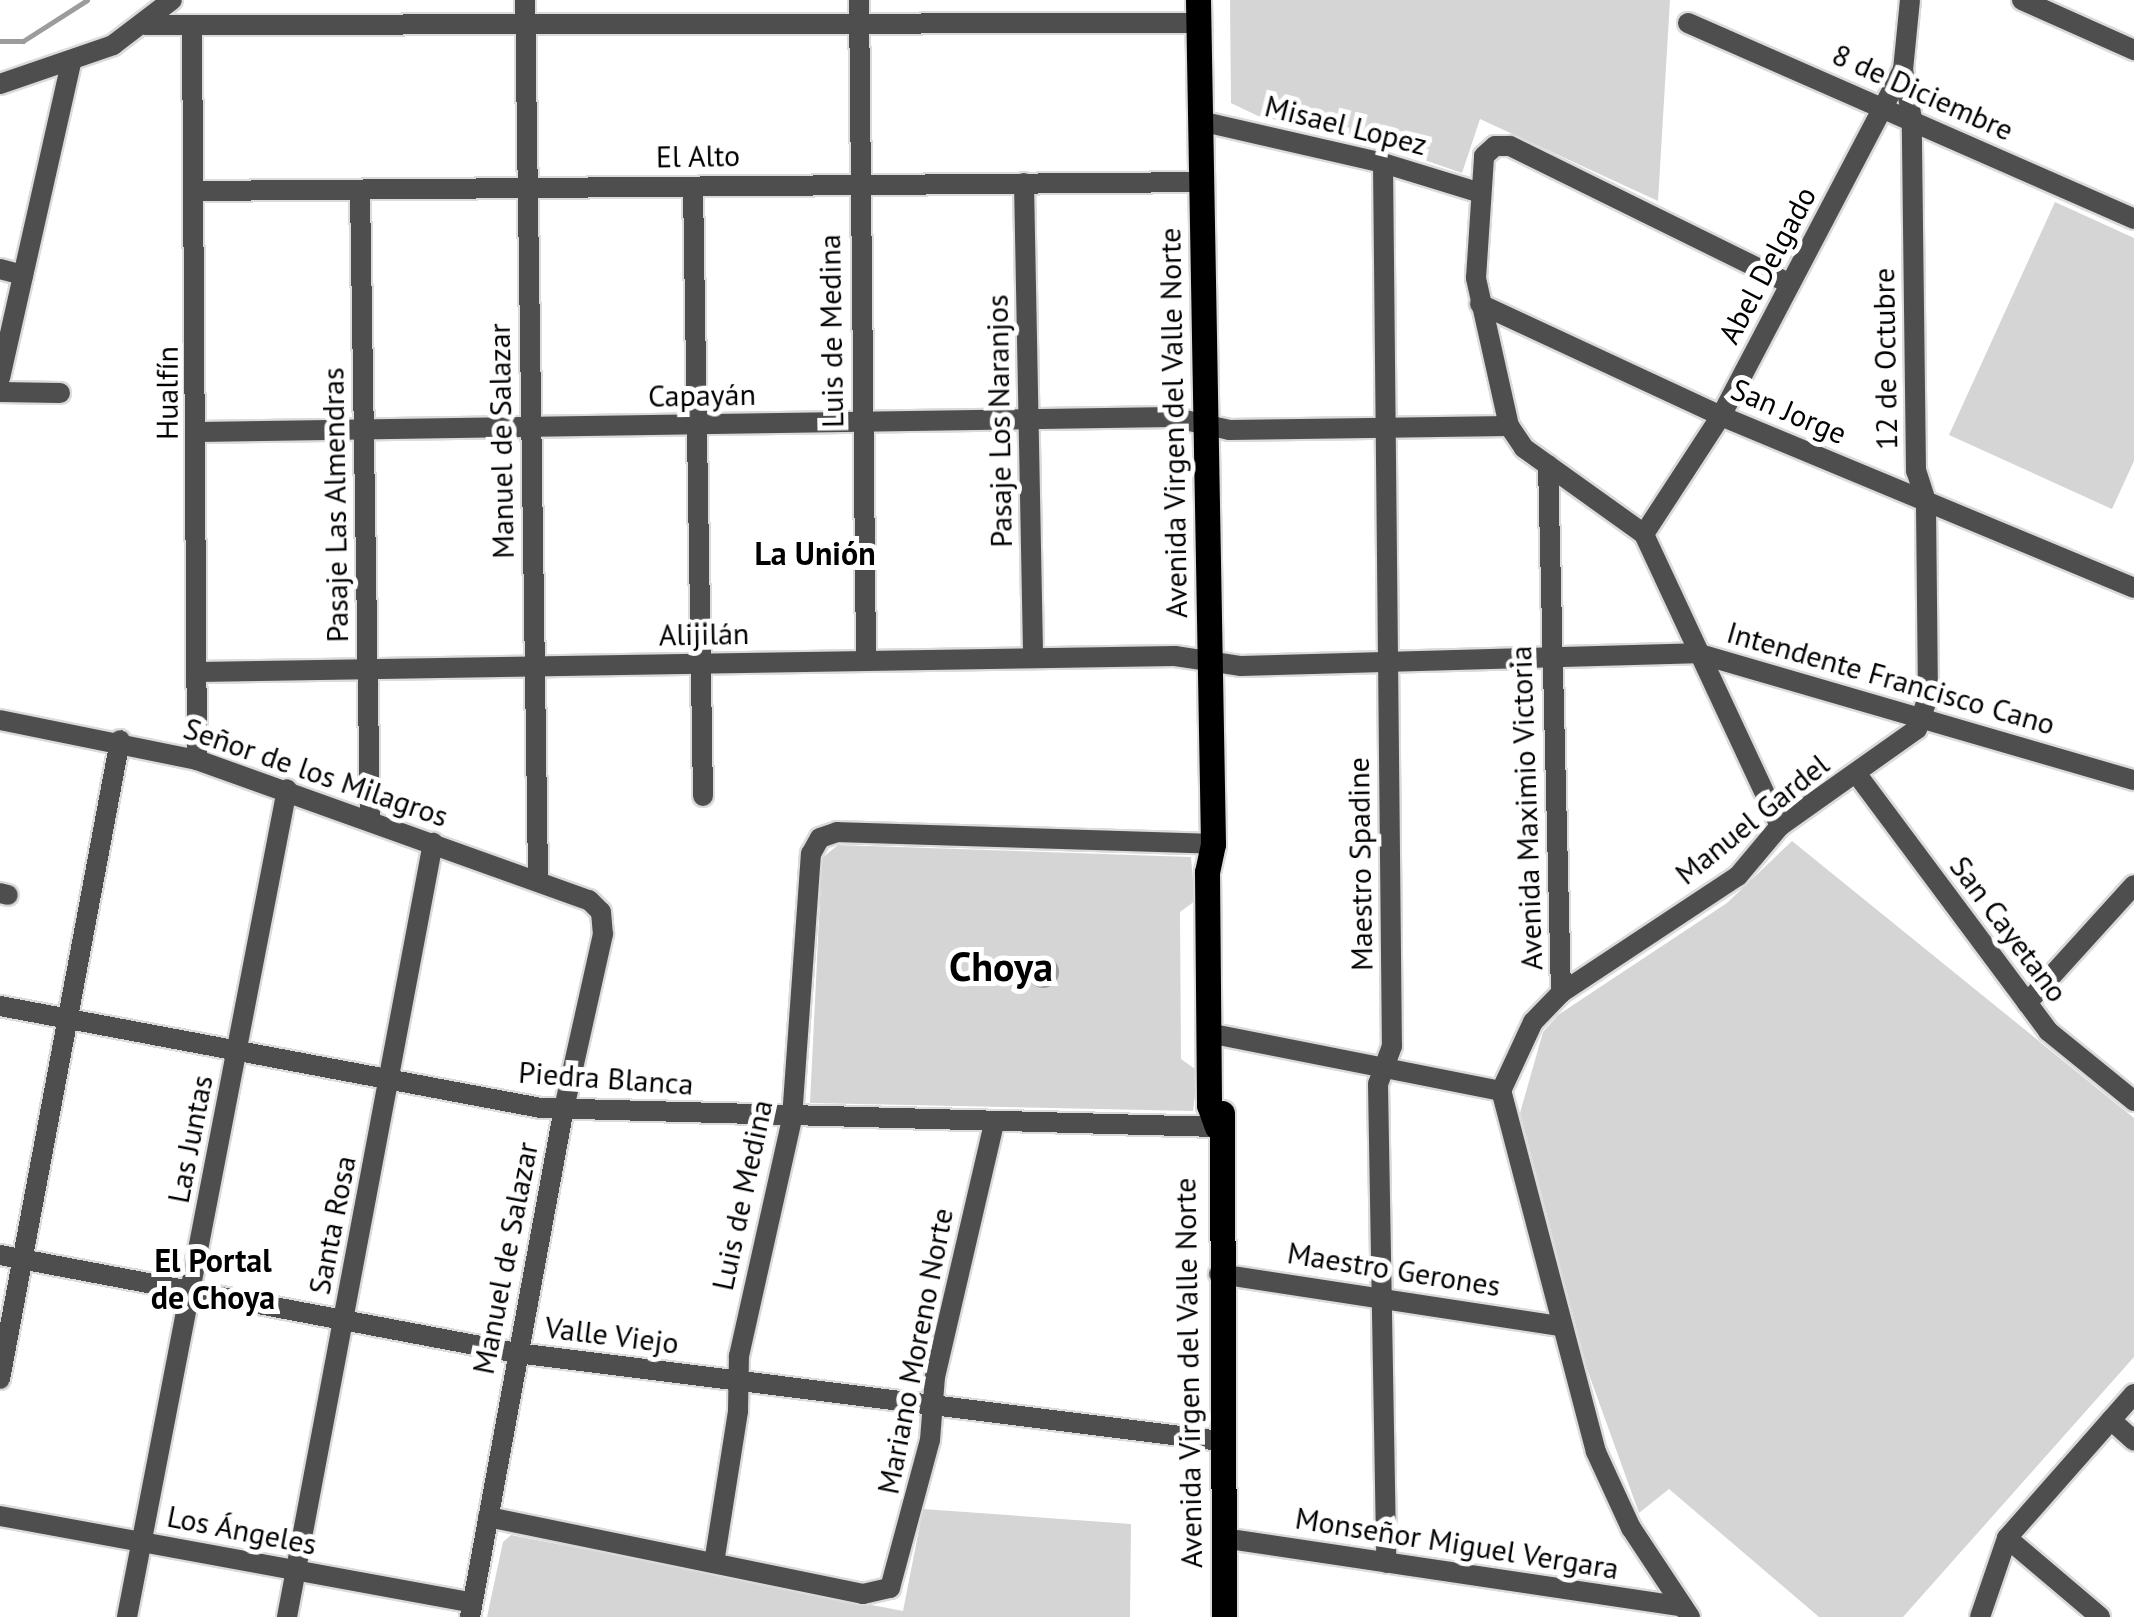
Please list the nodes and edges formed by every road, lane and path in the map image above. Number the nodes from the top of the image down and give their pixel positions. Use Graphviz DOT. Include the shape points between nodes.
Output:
graph roads {
  1 [pos="172,0"];
  2 [pos="524,0"];
  3 [pos="859,0"];
  4 [pos="1910,0"];
  5 [pos="2022,0"];
  6 [pos="1198,11"];
  7 [pos="1688,22"];
  8 [pos="525,24"];
  9 [pos="859,24"];
  10 [pos="145,25"];
  11 [pos="192,25"];
  12 [pos="2134,50"];
  13 [pos="71,62"];
  14 [pos="1903,70"];
  15 [pos="0,84"];
  16 [pos="1883,110"];
  17 [pos="1912,118"];
  18 [pos="1200,121"];
  19 [pos="1383,162"];
  20 [pos="1201,182"];
  21 [pos="1024,184"];
  22 [pos="858,185"];
  23 [pos="694,186"];
  24 [pos="527,188"];
  25 [pos="360,190"];
  26 [pos="196,191"];
  27 [pos="1477,192"];
  28 [pos="2134,219"];
  29 [pos="0,269"];
  30 [pos="23,275"];
  31 [pos="1790,284"];
  32 [pos="1480,304"];
  33 [pos="0,378"];
  34 [pos="0,392"];
  35 [pos="60,393"];
  36 [pos="1721,416"];
  37 [pos="1030,420"];
  38 [pos="864,423"];
  39 [pos="696,425"];
  40 [pos="1509,426"];
  41 [pos="1206,427"];
  42 [pos="530,428"];
  43 [pos="1385,428"];
  44 [pos="364,430"];
  45 [pos="198,432"];
  46 [pos="1548,465"];
  47 [pos="1926,500"];
  48 [pos="1644,534"];
  49 [pos="2134,588"];
  50 [pos="1696,653"];
  51 [pos="1551,656"];
  52 [pos="1033,658"];
  53 [pos="1388,660"];
  54 [pos="866,661"];
  55 [pos="1210,662"];
  56 [pos="699,664"];
  57 [pos="534,666"];
  58 [pos="366,669"];
  59 [pos="198,672"];
  60 [pos="1922,716"];
  61 [pos="0,720"];
  62 [pos="120,740"];
  63 [pos="197,760"];
  64 [pos="1856,774"];
  65 [pos="2134,780"];
  66 [pos="286,789"];
  67 [pos="703,796"];
  68 [pos="370,819"];
  69 [pos="1780,826"];
  70 [pos="433,843"];
  71 [pos="1213,844"];
  72 [pos="538,880"];
  73 [pos="2134,885"];
  74 [pos="601,912"];
  75 [pos="1561,992"];
  76 [pos="2027,1002"];
  77 [pos="0,1006"];
  78 [pos="68,1019"];
  79 [pos="1216,1034"];
  80 [pos="236,1052"];
  81 [pos="1384,1066"];
  82 [pos="390,1082"];
  83 [pos="1501,1090"];
  84 [pos="2134,1100"];
  85 [pos="564,1108"];
  86 [pos="792,1118"];
  87 [pos="994,1123"];
  88 [pos="1217,1127"];
  89 [pos="0,1255"];
  90 [pos="24,1260"];
  91 [pos="1219,1274"];
  92 [pos="191,1292"];
  93 [pos="1381,1296"];
  94 [pos="344,1320"];
  95 [pos="1560,1326"];
  96 [pos="517,1353"];
  97 [pos="0,1379"];
  98 [pos="738,1380"];
  99 [pos="2134,1394"];
  100 [pos="932,1407"];
  101 [pos="2111,1420"];
  102 [pos="1221,1441"];
  103 [pos="2134,1441"];
  104 [pos="0,1516"];
  105 [pos="488,1517"];
  106 [pos="1223,1538"];
  107 [pos="2007,1538"];
  108 [pos="142,1542"];
  109 [pos="714,1563"];
  110 [pos="1386,1563"];
  111 [pos="296,1572"];
  112 [pos="471,1610"];
  113 [pos="1686,1612"];
  114 [pos="127,1617"];
  115 [pos="288,1617"];
  116 [pos="1224,1617"];
  117 [pos="1980,1617"];
  118 [pos="2100,1617"];
  1 -- 10 [label="street"];
  2 -- 8 [label="street, Manuel de Salazar"];
  3 -- 9 [label="street, Luis de Medina"];
  4 -- 14 [label="street, 12 de Octubre"];
  5 -- 12 [label="street"];
  6 -- 9 [label="street"];
  6 -- 18 [label="main road, Avenida Virgen del Valle Norte"];
  7 -- 16 [label="street, 8 de Diciembre"];
  8 -- 9 [label="street"];
  8 -- 11 [label="street"];
  8 -- 24 [label="street, Manuel de Salazar"];
  9 -- 22 [label="street, Luis de Medina"];
  10 -- 11 [label="street"];
  10 -- 13 [label="street"];
  11 -- 26 [label="street, Hualfín"];
  13 -- 15 [label="street"];
  13 -- 30 [label="street"];
  14 -- 16 [label="street, Abel Delgado"];
  14 -- 17 [label="street, 12 de Octubre"];
  16 -- 17 [label="street, 8 de Diciembre"];
  16 -- 31 [label="street, Abel Delgado"];
  17 -- 28 [label="street, 8 de Diciembre"];
  17 -- 47 [label="street, 12 de Octubre" via="1916,472"];
  18 -- 19 [label="street, Misael Lopez"];
  18 -- 20 [label="main road, Avenida Virgen del Valle Norte"];
  19 -- 27 [label="street, Misael Lopez"];
  19 -- 43 [label="street, Maestro Spadine"];
  20 -- 21 [label="street, El Alto"];
  20 -- 41 [label="main road, Avenida Virgen del Valle Norte"];
  21 -- 22 [label="street, El Alto"];
  21 -- 37 [label="street, Pasaje Los Naranjos"];
  22 -- 23 [label="street, El Alto"];
  22 -- 38 [label="street, Luis de Medina"];
  23 -- 24 [label="street, El Alto"];
  23 -- 39 [label="street"];
  24 -- 25 [label="street, El Alto"];
  24 -- 42 [label="street, Manuel de Salazar"];
  25 -- 26 [label="street, El Alto"];
  25 -- 44 [label="street, Pasaje Las Almendras"];
  26 -- 45 [label="street, Hualfín"];
  27 -- 31 [label="street" via="1484,156 1495,146 1510,146"];
  27 -- 32 [label="street"];
  29 -- 30 [label="street"];
  30 -- 33 [label="street"];
  31 -- 36 [label="street, Abel Delgado"];
  32 -- 36 [label="street, San Jorge"];
  32 -- 40 [label="street"];
  34 -- 35 [label="street"];
  36 -- 47 [label="street, San Jorge"];
  36 -- 48 [label="street, Abel Delgado"];
  37 -- 38 [label="street, Capayán"];
  37 -- 41 [label="street, Capayán" via="1172,418"];
  37 -- 52 [label="street, Pasaje Los Naranjos"];
  38 -- 39 [label="street, Capayán"];
  38 -- 54 [label="street, Luis de Medina"];
  39 -- 42 [label="street, Capayán"];
  39 -- 56 [label="street"];
  40 -- 43 [label="street, Capayán"];
  40 -- 46 [label="street"];
  41 -- 43 [label="street, Capayán"];
  41 -- 55 [label="main road, Avenida Virgen del Valle Norte"];
  42 -- 44 [label="street, Capayán"];
  42 -- 57 [label="street, Manuel de Salazar"];
  43 -- 53 [label="street, Maestro Spadine"];
  44 -- 45 [label="street, Capayán"];
  44 -- 58 [label="street, Pasaje Las Almendras"];
  45 -- 59 [label="street, Hualfín"];
  46 -- 48 [label="street"];
  46 -- 51 [label="street, Avenida Maximio Victoria"];
  47 -- 49 [label="street, San Jorge"];
  47 -- 60 [label="street, 12 de Octubre" via="1928,698"];
  48 -- 50 [label="street"];
  50 -- 51 [label="street, Intendente Francisco Cano"];
  50 -- 60 [label="street, Intendente Francisco Cano"];
  50 -- 69 [label="street"];
  51 -- 53 [label="street, Intendente Francisco Cano"];
  51 -- 75 [label="street, Avenida Maximio Victoria"];
  52 -- 54 [label="street, Alijilán"];
  52 -- 55 [label="street, Alijilán" via="1175,656"];
  53 -- 55 [label="street, Intendente Francisco Cano"];
  53 -- 81 [label="street, Maestro Spadine" via="1392,1046"];
  54 -- 56 [label="street, Alijilán"];
  55 -- 71 [label="main road, Avenida Virgen del Valle Norte"];
  56 -- 57 [label="street, Alijilán"];
  56 -- 67 [label="street"];
  57 -- 58 [label="street, Alijilán"];
  57 -- 72 [label="street, Manuel de Salazar"];
  58 -- 59 [label="street, Alijilán"];
  58 -- 68 [label="street, Pasaje Las Almendras"];
  59 -- 63 [label="street, Hualfín"];
  60 -- 64 [label="street, Manuel Gardel" via="1917,728"];
  60 -- 65 [label="street, Intendente Francisco Cano"];
  61 -- 62 [label="street, Señor de los Milagros"];
  62 -- 63 [label="street, Señor de los Milagros"];
  62 -- 78 [label="street"];
  63 -- 66 [label="street, Señor de los Milagros"];
  64 -- 69 [label="street, Manuel Gardel"];
  64 -- 76 [label="street, San Cayetano"];
  66 -- 68 [label="street, Señor de los Milagros"];
  66 -- 80 [label="street, Las Juntas"];
  68 -- 70 [label="street, Señor de los Milagros"];
  69 -- 75 [label="street, Manuel Gardel" via="1738,876"];
  70 -- 72 [label="street, Señor de los Milagros"];
  70 -- 82 [label="street, Santa Rosa"];
  71 -- 79 [label="main road, Avenida Virgen del Valle Norte" via="1221,871"];
  71 -- 86 [label="street, Luis de Medina" via="836,832 820,838 811,854"];
  72 -- 74 [label="street, Señor de los Milagros" via="589,900"];
  73 -- 76 [label="street"];
  74 -- 85 [label="street, Manuel de Salazar" via="602,934"];
  75 -- 83 [label="street, Avenida Maximio Victoria" via="1534,1022"];
  76 -- 84 [label="street, San Cayetano" via="2048,1031"];
  77 -- 78 [label="street, Piedra Blanca"];
  78 -- 80 [label="street, Piedra Blanca"];
  78 -- 90 [label="street"];
  79 -- 81 [label="street"];
  79 -- 88 [label="main road, Avenida Virgen del Valle Norte" via="1224,1107"];
  80 -- 82 [label="street, Piedra Blanca"];
  80 -- 92 [label="street, Las Juntas"];
  81 -- 83 [label="street"];
  81 -- 93 [label="street, Maestro Spadine" via="1378,1084"];
  82 -- 85 [label="street, Piedra Blanca"];
  82 -- 94 [label="street, Santa Rosa"];
  83 -- 95 [label="street"];
  85 -- 86 [label="street, Piedra Blanca"];
  85 -- 96 [label="street, Manuel de Salazar"];
  86 -- 87 [label="street, Piedra Blanca"];
  86 -- 98 [label="street, Luis de Medina"];
  87 -- 88 [label="street, Piedra Blanca"];
  87 -- 100 [label="street, Mariano Moreno Norte"];
  88 -- 91 [label="main road, Avenida Virgen del Valle Norte"];
  89 -- 90 [label="street, Valle Viejo"];
  90 -- 92 [label="street, Valle Viejo"];
  90 -- 97 [label="street"];
  91 -- 93 [label="street, Maestro Gerones"];
  91 -- 102 [label="main road, Avenida Virgen del Valle Norte"];
  92 -- 94 [label="street, Valle Viejo"];
  92 -- 108 [label="street, Las Juntas"];
  93 -- 95 [label="street, Maestro Gerones"];
  93 -- 110 [label="street, Maestro Spadine"];
  94 -- 96 [label="street, Valle Viejo"];
  94 -- 111 [label="street, Santa Rosa"];
  95 -- 113 [label="street" via="1612,1492"];
  96 -- 98 [label="street, Valle Viejo"];
  96 -- 105 [label="street, Manuel de Salazar"];
  98 -- 100 [label="street, Valle Viejo"];
  98 -- 109 [label="street, Luis de Medina"];
  99 -- 101 [label="street"];
  100 -- 102 [label="street, Valle Viejo"];
  100 -- 109 [label="street, Mariano Moreno Norte" via="930,1440 890,1588 863,1594"];
  101 -- 103 [label="street"];
  101 -- 107 [label="street"];
  102 -- 106 [label="main road, Avenida Virgen del Valle Norte"];
  104 -- 108 [label="street, Los Ángeles"];
  105 -- 109 [label="street"];
  105 -- 112 [label="street, Manuel de Salazar"];
  106 -- 110 [label="street, Monseñor Miguel Vergara"];
  106 -- 116 [label="main road, Avenida Virgen del Valle Norte"];
  107 -- 117 [label="street"];
  107 -- 118 [label="street"];
  108 -- 111 [label="street, Los Ángeles"];
  108 -- 114 [label="street, Las Juntas"];
  110 -- 113 [label="street, Monseñor Miguel Vergara"];
  111 -- 112 [label="street, Los Ángeles"];
  111 -- 115 [label="street, Santa Rosa"];
}
